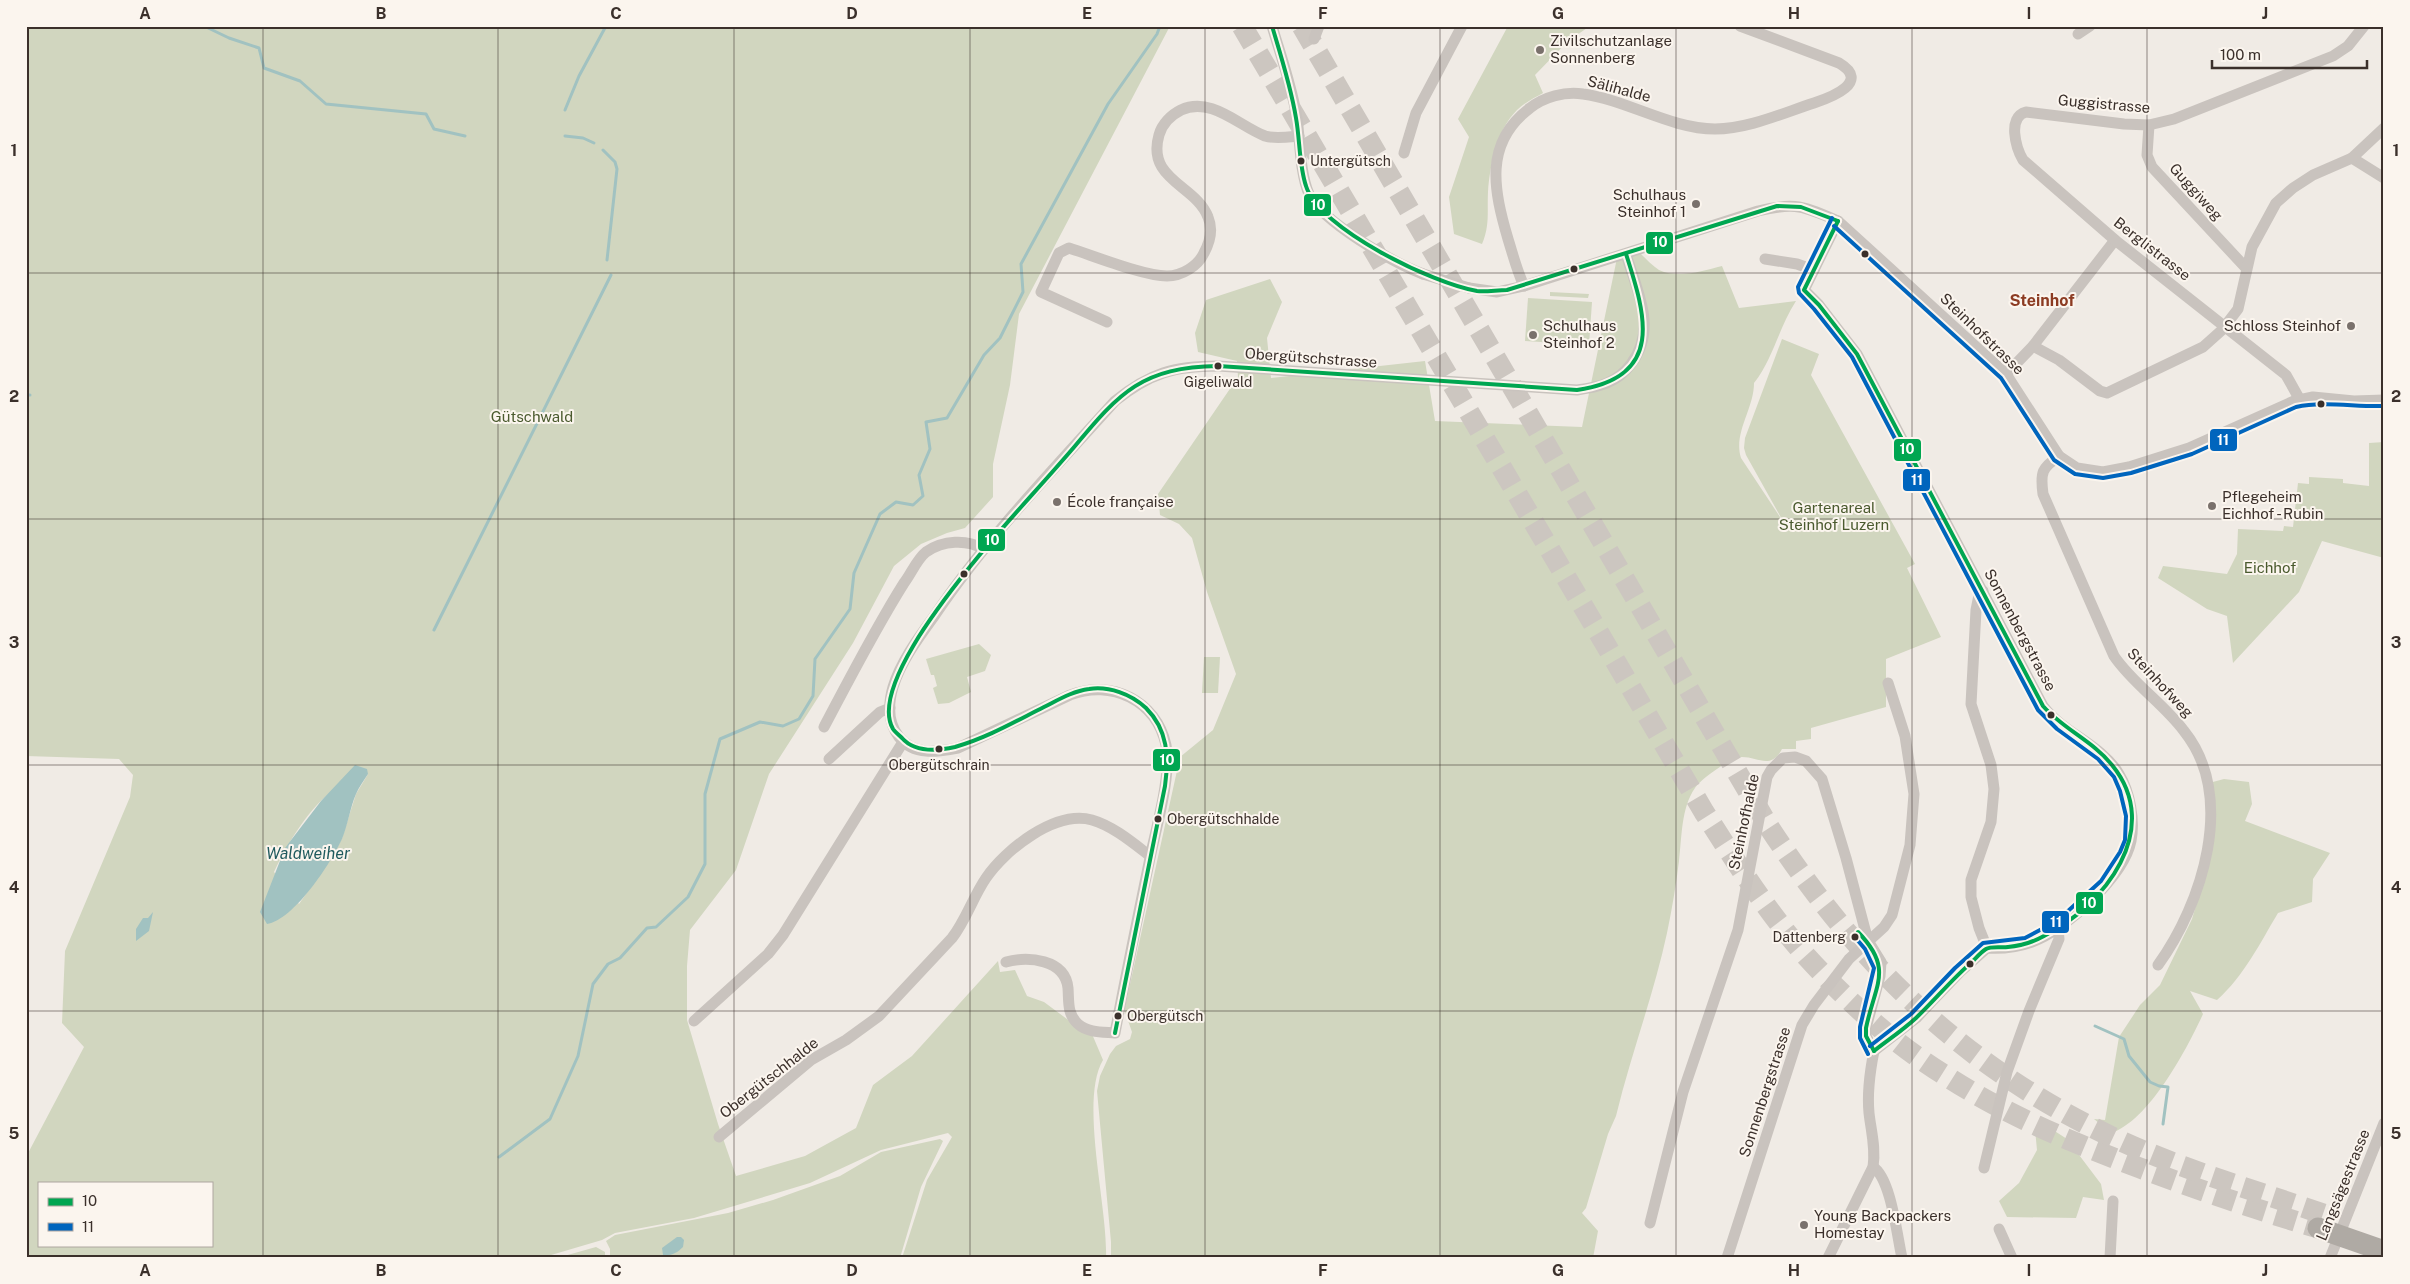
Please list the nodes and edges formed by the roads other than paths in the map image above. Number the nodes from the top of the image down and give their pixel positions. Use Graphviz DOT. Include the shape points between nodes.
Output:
graph roads {
  1 [pos="1272,26"];
  2 [pos="1319,26"];
  3 [pos="1740,26"];
  4 [pos="2090,26"];
  5 [pos="2364,26"];
  6 [pos="1457,28"];
  7 [pos="2078,34"];
  8 [pos="1314,39"];
  9 [pos="2026,112"];
  10 [pos="2149,125"];
  11 [pos="2384,128"];
  12 [pos="1299,136"];
  13 [pos="1404,153"];
  14 [pos="2352,158"];
  15 [pos="2384,178"];
  16 [pos="1838,221"];
  17 [pos="2115,240"];
  18 [pos="1626,254"];
  19 [pos="1765,258"];
  20 [pos="2246,268"];
  21 [pos="1814,270"];
  22 [pos="1524,286"];
  23 [pos="1107,322"];
  24 [pos="2226,326"];
  25 [pos="2033,346"];
  26 [pos="2006,374"];
  27 [pos="2300,400"];
  28 [pos="2384,400"];
  29 [pos="2059,456"];
  30 [pos="984,549"];
  31 [pos="1983,591"];
  32 [pos="1888,684"];
  33 [pos="890,708"];
  34 [pos="824,727"];
  35 [pos="903,742"];
  36 [pos="829,759"];
  37 [pos="1150,856"];
  38 [pos="2058,928"];
  39 [pos="1868,941"];
  40 [pos="1987,948"];
  41 [pos="1006,962"];
  42 [pos="2158,965"];
  43 [pos="694,1022"];
  44 [pos="1874,1051"];
  45 [pos="2384,1123"];
  46 [pos="719,1137"];
  47 [pos="1873,1167"];
  48 [pos="1984,1168"];
  49 [pos="2113,1201"];
  50 [pos="1650,1223"];
  51 [pos="1999,1229"];
  52 [pos="2384,1235"];
  53 [pos="2384,1251"];
  54 [pos="1727,1258"];
  55 [pos="1828,1258"];
  56 [pos="1902,1258"];
  57 [pos="2012,1258"];
  58 [pos="2110,1258"];
  59 [pos="2330,1258"];
  1 -- 12 [label="street, Steinhofstrasse" via="1286,72"];
  2 -- 8 [label="street"];
  3 -- 22 [label="street, Sälihalde" via="1838,63 1846,67 1851,78 1843,91 1828,99 1747,124 1716,129 1693,127 1600,98 1572,94 1543,99 1521,114 1510,127 1498,155 1494,179 1502,218"];
  4 -- 7 [label="street"];
  5 -- 10 [label="street, Guggistrasse" via="2348,46 2319,63 2174,119"];
  6 -- 13 [label="street" via="1416,113"];
  9 -- 10 [label="street, Guggistrasse"];
  9 -- 17 [label="street, Berglistrasse" via="2017,121 2015,135 2023,160"];
  10 -- 20 [label="street, Guggiweg" via="2147,155 2152,166"];
  11 -- 14 [label="street"];
  12 -- 22 [label="street, Steinhofstrasse, bridge" via="1306,186 1318,206 1382,255 1423,274 1469,288 1497,292"];
  12 -- 23 [label="street" via="1266,136 1217,111 1202,107 1182,110 1166,122 1157,141 1160,163 1168,176 1208,216 1210,238 1196,264 1170,276 1150,274 1069,248 1063,250 1041,292"];
  14 -- 15 [label="street"];
  14 -- 20 [label="street" via="2313,175 2276,203 2252,247"];
  16 -- 18 [label="street, Steinhofstrasse" via="1809,208 1777,206"];
  16 -- 21 [label="street, Sonnenbergstrasse"];
  16 -- 26 [label="street, Steinhofstrasse"];
  17 -- 24 [label="street, Berglistrasse"];
  17 -- 25 [label="street"];
  18 -- 22 [label="street, Steinhofstrasse"];
  18 -- 30 [label="street, Obergütschstrasse" via="1643,311 1644,336 1638,354 1625,372 1612,382 1597,388 1577,390 1193,366 1167,370 1145,379 1115,401"];
  19 -- 21 [label="street"];
  20 -- 24 [label="street" via="2238,309"];
  21 -- 31 [label="street, Sonnenbergstrasse" via="1804,290 1857,354"];
  24 -- 25 [label="street" via="2203,347 2107,393"];
  24 -- 27 [label="street, Berglistrasse" via="2286,374"];
  25 -- 26 [label="street"];
  26 -- 29 [label="street, Steinhofstrasse"];
  27 -- 28 [label="street, Steinhofstrasse" via="2313,397"];
  27 -- 29 [label="street, Steinhofstrasse" via="2189,448 2116,471 2082,470"];
  29 -- 42 [label="street, Steinhofweg" via="2046,466 2041,478 2044,494 2114,656 2186,732 2202,764 2211,796 2208,843 2191,908"];
  30 -- 33 [label="street, Obergütschstrasse" via="921,635 896,678"];
  30 -- 34 [label="street" via="956,542 925,553 883,617"];
  31 -- 38 [label="street, Sonnenbergstrasse" via="2043,706 2059,724 2104,756 2119,774 2130,801 2131,842 2124,860 2110,880"];
  31 -- 40 [label="street" via="1976,610 1971,704 1991,765 1994,789 1991,822 1971,880 1971,897"];
  32 -- 39 [label="street" via="1905,736 1914,794 1910,845 1892,915"];
  33 -- 35 [label="street, Obergütschstrasse" via="892,727"];
  33 -- 36 [label="street" via="880,712"];
  35 -- 37 [label="street" via="920,751 940,752 958,748 1084,689 1102,688 1128,695 1152,715 1167,746 1162,805"];
  35 -- 43 [label="street" via="778,941"];
  37 -- 41 [label="street" via="1115,1033 1091,1030 1078,1024 1069,1009 1067,982 1054,966 1026,959"];
  37 -- 46 [label="street, Obergütschhalde" via="1124,836 1090,820 1051,825 1027,838 997,864 952,938 879,1016 811,1060"];
  38 -- 40 [label="street, Sonnenbergstrasse" via="2033,942 2010,948"];
  38 -- 48 [label="street" via="2059,939 2007,1072"];
  39 -- 44 [label="street" via="1881,962 1866,1028 1866,1036"];
  39 -- 50 [label="street, Steinhofhalde" via="1822,778 1806,761 1783,758 1767,778 1738,930 1683,1092"];
  39 -- 54 [label="street, Sonnenbergstrasse" via="1849,959 1802,1025"];
  40 -- 44 [label="street" via="1915,1019"];
  44 -- 47 [label="street" via="1869,1076 1869,1113 1875,1154"];
  45 -- 59 [label="street, Langsägestrasse"];
  47 -- 55 [label="street"];
  47 -- 56 [label="street" via="1880,1171 1886,1185"];
  49 -- 58 [label="street"];
  51 -- 57 [label="street"];
  52 -- 53 [label="highway, bridge" via="2321,1221"];
}
